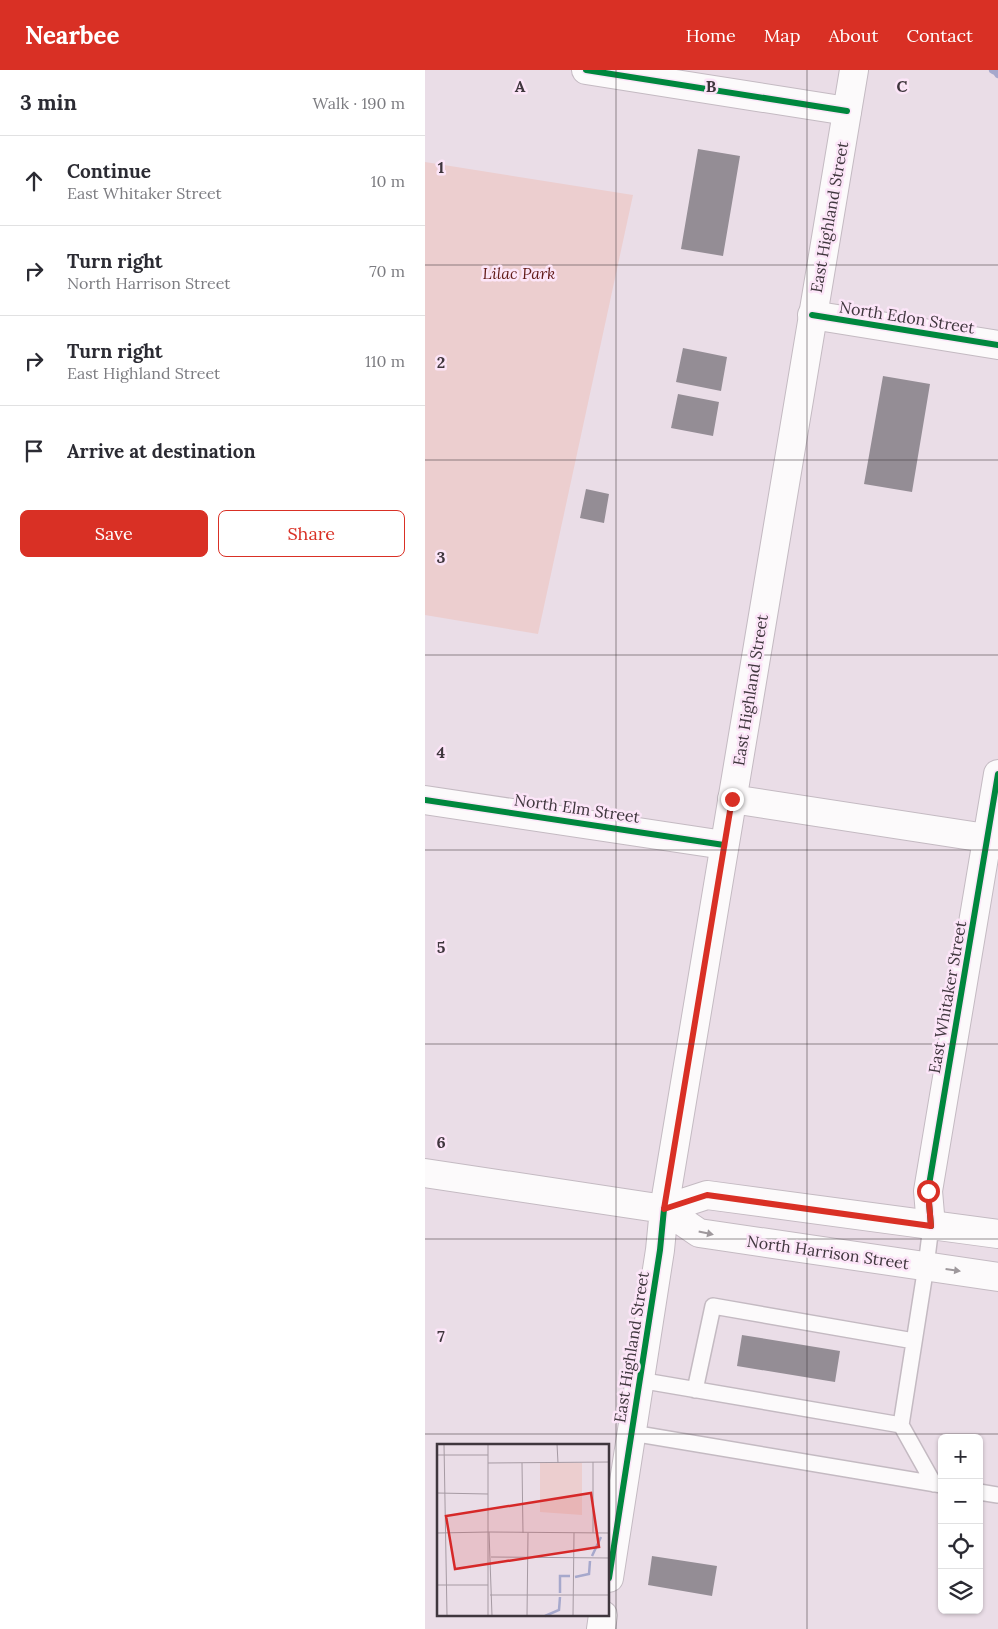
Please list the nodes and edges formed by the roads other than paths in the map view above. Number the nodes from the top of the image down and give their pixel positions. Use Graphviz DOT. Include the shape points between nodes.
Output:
graph roads {
  1 [pos="586,70"];
  2 [pos="853,70"];
  3 [pos="847,111"];
  4 [pos="812,315"];
  5 [pos="998,345"];
  6 [pos="998,774"];
  7 [pos="732,799"];
  8 [pos="425,800"];
  9 [pos="993,839"];
  10 [pos="725,845"];
  11 [pos="425,1173"];
  12 [pos="664,1209"];
  13 [pos="931,1226"];
  14 [pos="998,1234"];
  15 [pos="926,1266"];
  16 [pos="998,1277"];
  17 [pos="914,1341"];
  18 [pos="639,1380"];
  19 [pos="695,1390"];
  20 [pos="901,1425"];
  21 [pos="632,1434"];
  22 [pos="938,1485"];
  23 [pos="983,1493"];
  24 [pos="998,1495"];
  25 [pos="610,1572"];
  26 [pos="603,1616"];
  27 [pos="601,1629"];
  1 -- 3 [label="main road"];
  2 -- 3 [label="main road, East Highland Street"];
  3 -- 4 [label="main road, East Highland Street"];
  4 -- 5 [label="main road, North Edon Street"];
  4 -- 7 [label="main road, East Highland Street"];
  6 -- 9 [label="main road, East Whitaker Street"];
  7 -- 9 [label="main road"];
  7 -- 10 [label="main road, East Highland Street"];
  8 -- 10 [label="main road, North Elm Street"];
  9 -- 13 [label="main road, East Whitaker Street" via="928,1191"];
  10 -- 12 [label="main road, East Highland Street"];
  11 -- 12 [label="main road, North Harrison Street"];
  12 -- 13 [label="main road, North Harrison Street" via="707,1195"];
  12 -- 15 [label="main road, North Harrison Street, one-way" via="699,1233"];
  12 -- 18 [label="main road, East Highland Street"];
  13 -- 14 [label="main road, North Harrison Street"];
  13 -- 15 [label="lane"];
  15 -- 16 [label="main road, North Harrison Street, one-way"];
  15 -- 17 [label="lane"];
  17 -- 19 [label="lane" via="713,1306"];
  17 -- 20 [label="lane"];
  18 -- 19 [label="lane"];
  18 -- 21 [label="main road, East Highland Street"];
  19 -- 20 [label="lane"];
  20 -- 22 [label="lane"];
  21 -- 22 [label="lane"];
  21 -- 25 [label="main road, East Highland Street"];
  23 -- 24 [label="lane"];
  26 -- 27 [label="main road"];
}
